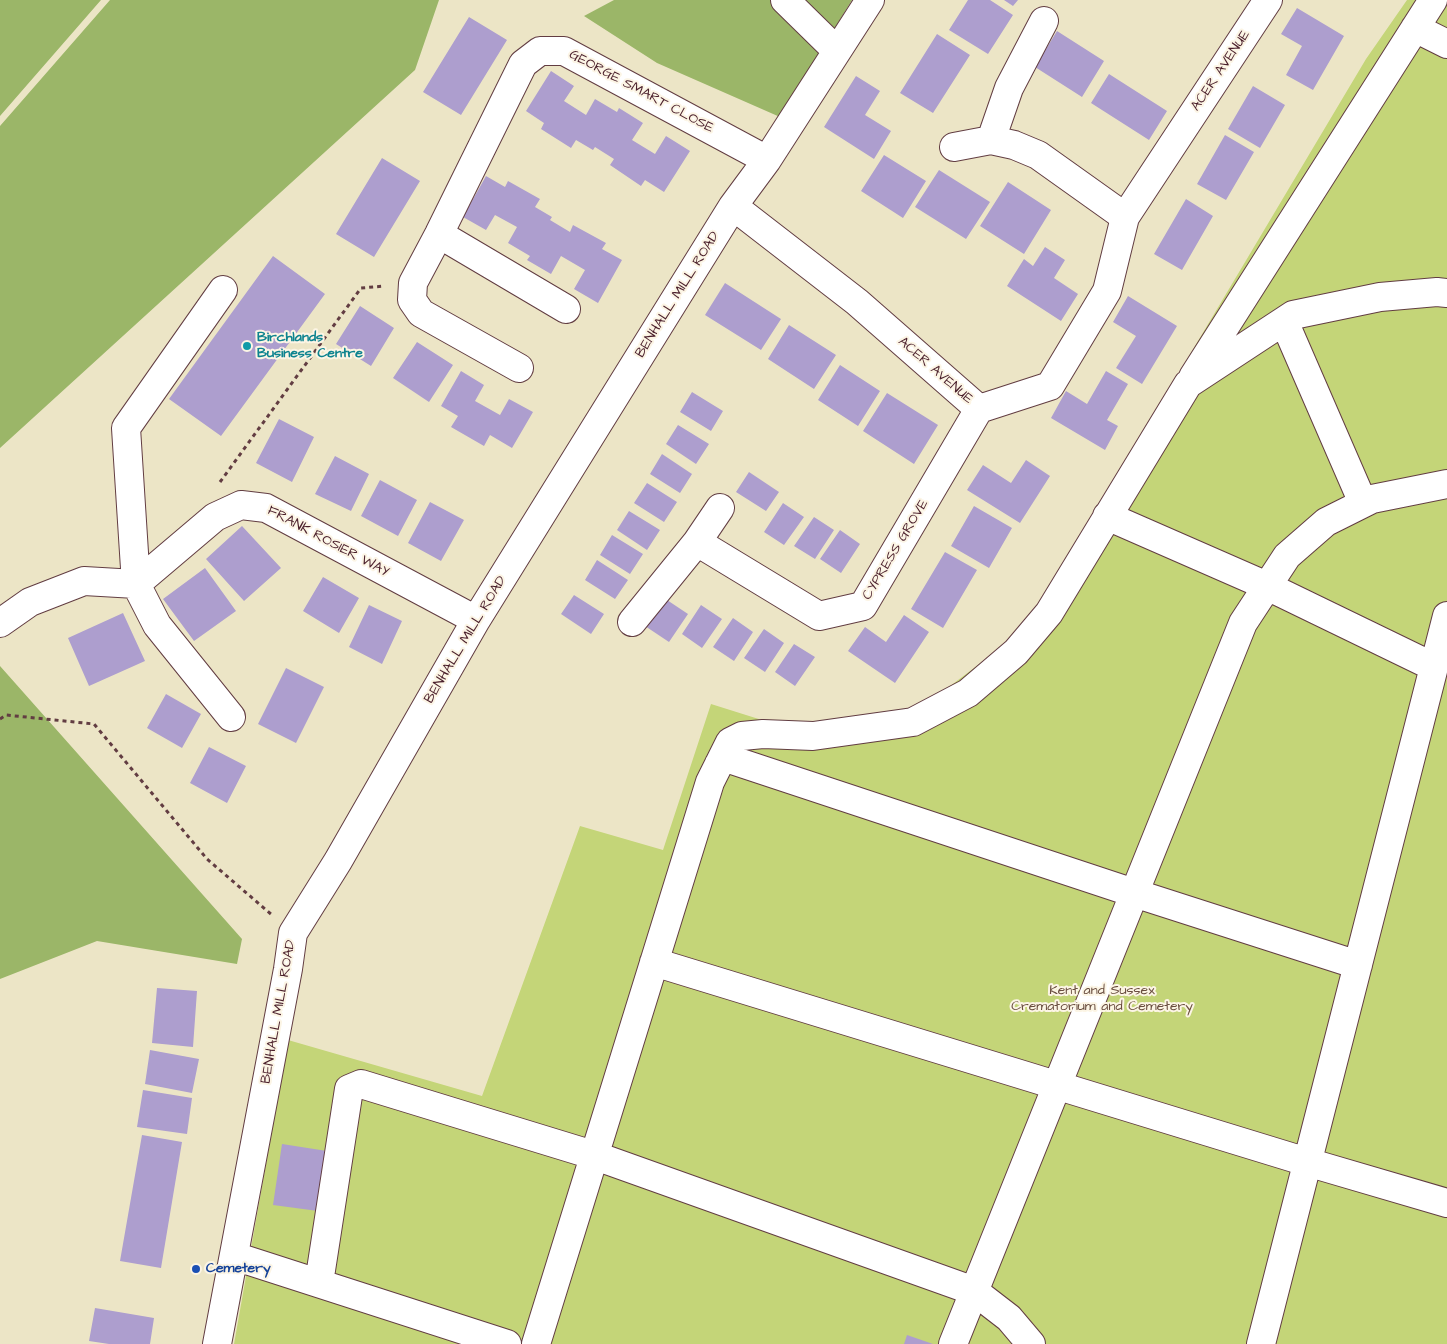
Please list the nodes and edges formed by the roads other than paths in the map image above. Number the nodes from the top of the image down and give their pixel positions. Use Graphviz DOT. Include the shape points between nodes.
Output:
graph roads {
  1 [pos="785,0"];
  2 [pos="870,0"];
  3 [pos="1268,0"];
  4 [pos="1433,0"];
  5 [pos="1044,21"];
  6 [pos="1415,28"];
  7 [pos="1447,44"];
  8 [pos="837,51"];
  9 [pos="991,140"];
  10 [pos="954,147"];
  11 [pos="767,160"];
  12 [pos="733,206"];
  13 [pos="1125,217"];
  14 [pos="439,234"];
  15 [pos="223,290"];
  16 [pos="1447,293"];
  17 [pos="566,309"];
  18 [pos="1284,321"];
  19 [pos="519,368"];
  20 [pos="1188,384"];
  21 [pos="979,409"];
  22 [pos="1447,484"];
  23 [pos="1363,503"];
  24 [pos="720,508"];
  25 [pos="1107,516"];
  26 [pos="697,542"];
  27 [pos="136,584"];
  28 [pos="1267,586"];
  29 [pos="1447,616"];
  30 [pos="476,620"];
  31 [pos="632,622"];
  32 [pos="0,623"];
  33 [pos="1434,667"];
  34 [pos="231,717"];
  35 [pos="719,764"];
  36 [pos="1134,893"];
  37 [pos="654,962"];
  38 [pos="1358,965"];
  39 [pos="1057,1086"];
  40 [pos="593,1155"];
  41 [pos="1307,1162"];
  42 [pos="1447,1203"];
  43 [pos="234,1256"];
  44 [pos="319,1283"];
  45 [pos="974,1291"];
  46 [pos="217,1344"];
  47 [pos="508,1344"];
  48 [pos="536,1344"];
  49 [pos="953,1344"];
  50 [pos="1031,1344"];
  51 [pos="1261,1344"];
  1 -- 8 [label="street"];
  2 -- 8 [label="street, BENHALL MILL ROAD"];
  3 -- 13 [label="street, ACER AVENUE"];
  4 -- 6 [label="street"];
  5 -- 9 [label="street" via="1009,88"];
  6 -- 7 [label="street"];
  6 -- 20 [label="street"];
  8 -- 11 [label="street, BENHALL MILL ROAD"];
  9 -- 10 [label="street"];
  9 -- 13 [label="street" via="1038,154"];
  11 -- 12 [label="street, BENHALL MILL ROAD"];
  11 -- 14 [label="street, GEORGE SMART CLOSE" via="564,51 540,51 523,64"];
  12 -- 21 [label="street, ACER AVENUE" via="857,302"];
  12 -- 30 [label="street, BENHALL MILL ROAD"];
  13 -- 21 [label="street, ACER AVENUE" via="1107,291 1050,386"];
  14 -- 17 [label="street"];
  14 -- 19 [label="street, GEORGE SMART CLOSE" via="413,282 412,300 422,313"];
  15 -- 27 [label="street" via="126,428"];
  16 -- 18 [label="street" via="1380,297 1293,315"];
  18 -- 20 [label="street"];
  18 -- 23 [label="street"];
  20 -- 25 [label="street"];
  21 -- 26 [label="street, CYPRESS GROVE" via="863,606 818,616"];
  22 -- 23 [label="street"];
  23 -- 28 [label="street" via="1326,522 1287,556"];
  24 -- 26 [label="street"];
  25 -- 28 [label="street"];
  25 -- 35 [label="street" via="1048,613 1016,652 968,693 913,722 813,736 742,736 730,742"];
  26 -- 31 [label="street"];
  27 -- 30 [label="street, FRANK ROSIER WAY" via="215,517 241,505 266,508"];
  27 -- 32 [label="street" via="84,581 30,602"];
  27 -- 34 [label="street" via="157,624"];
  28 -- 33 [label="street"];
  28 -- 36 [label="street" via="1243,623"];
  29 -- 33 [label="street"];
  30 -- 43 [label="street, BENHALL MILL ROAD" via="338,861 293,933"];
  33 -- 38 [label="street"];
  35 -- 36 [label="street" via="726,758"];
  35 -- 37 [label="street" via="710,782"];
  36 -- 38 [label="street"];
  36 -- 39 [label="street"];
  37 -- 39 [label="street"];
  37 -- 40 [label="street"];
  38 -- 41 [label="street"];
  39 -- 41 [label="street"];
  39 -- 45 [label="street"];
  40 -- 44 [label="street" via="361,1084 349,1089"];
  40 -- 45 [label="street"];
  40 -- 48 [label="street"];
  41 -- 42 [label="street"];
  41 -- 51 [label="street"];
  43 -- 44 [label="street"];
  43 -- 46 [label="street, BENHALL MILL ROAD"];
  44 -- 47 [label="street"];
  45 -- 49 [label="street"];
  45 -- 50 [label="street" via="1009,1318"];
}
